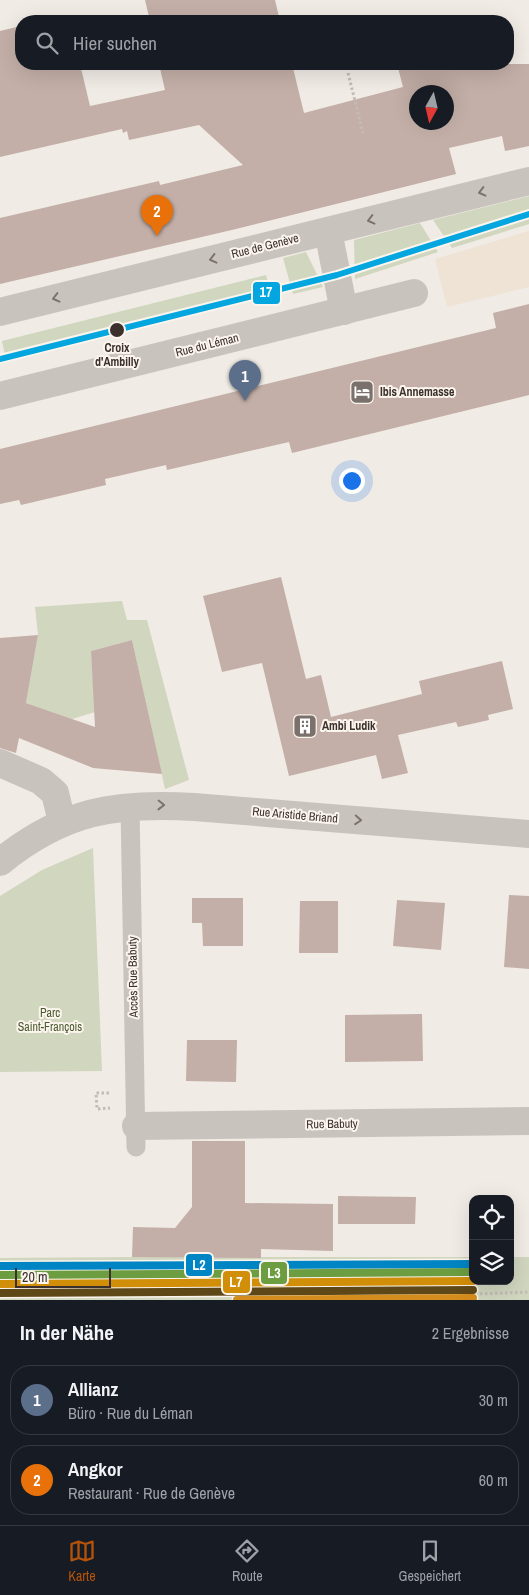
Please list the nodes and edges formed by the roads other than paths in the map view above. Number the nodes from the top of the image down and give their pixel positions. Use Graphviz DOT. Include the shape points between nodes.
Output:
graph roads {
  1 [pos="529,180"];
  2 [pos="328,231"];
  3 [pos="414,293"];
  4 [pos="344,311"];
  5 [pos="0,312"];
  6 [pos="0,396"];
  7 [pos="0,763"];
  8 [pos="130,806"];
  9 [pos="62,822"];
  10 [pos="529,834"];
  11 [pos="0,862"];
  12 [pos="529,1122"];
  13 [pos="136,1137"];
  1 -- 2 [label="street, Rue de Genève, one-way"];
  2 -- 4 [label="street"];
  2 -- 5 [label="street, Rue de Genève, one-way"];
  3 -- 4 [label="street, Rue du Léman"];
  4 -- 6 [label="street, Rue du Léman"];
  7 -- 9 [label="street" via="41,781 55,792"];
  8 -- 9 [label="street, Rue Aristide Briand"];
  8 -- 10 [label="street, Rue Aristide Briand, one-way" via="194,807"];
  8 -- 13 [label="lane, Accès Rue Babuty"];
  9 -- 11 [label="street, Rue Aristide Briand"];
  12 -- 13 [label="street, Rue Babuty"];
}
